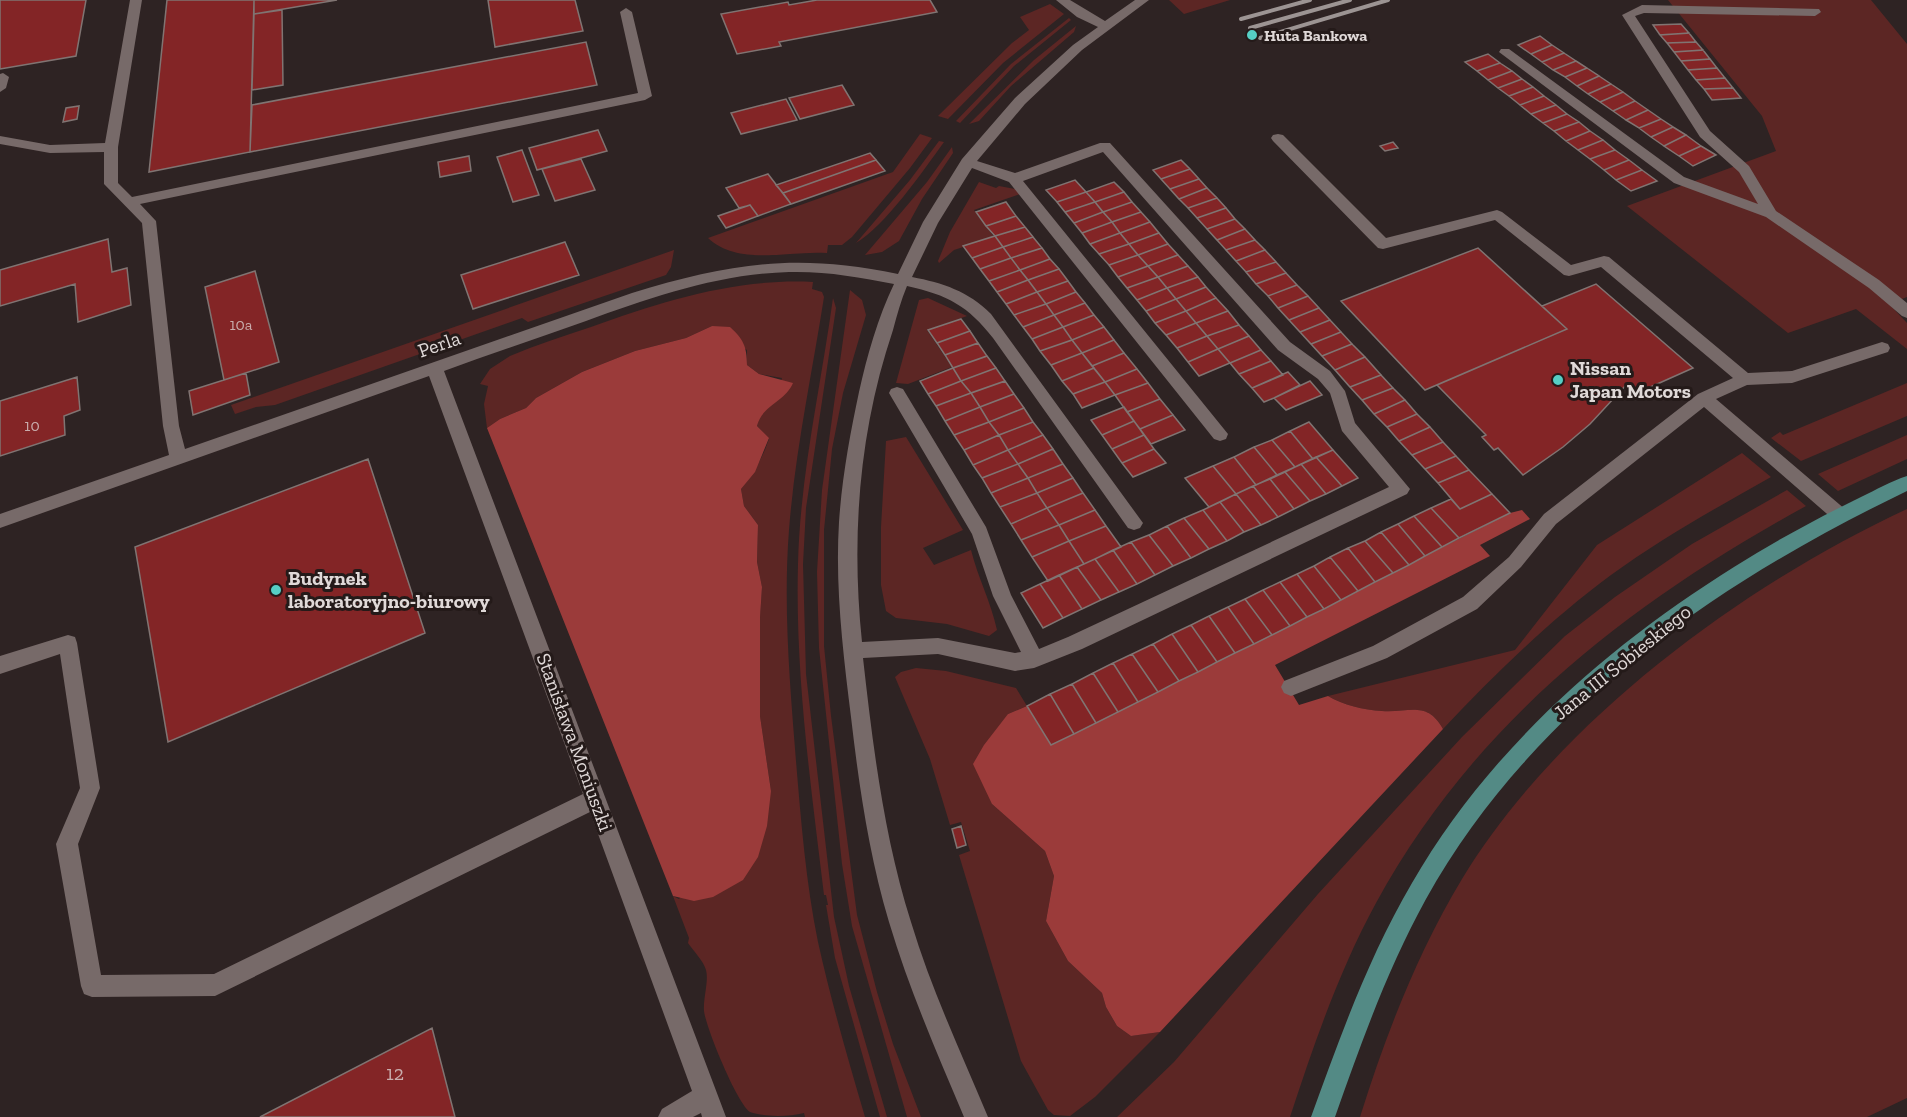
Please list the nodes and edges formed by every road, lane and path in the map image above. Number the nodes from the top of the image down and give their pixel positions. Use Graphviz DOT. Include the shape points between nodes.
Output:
graph roads {
  1 [pos="136,0"];
  2 [pos="1062,0"];
  3 [pos="1143,0"];
  4 [pos="626,12"];
  5 [pos="1815,12"];
  6 [pos="1105,26"];
  7 [pos="1505,52"];
  8 [pos="1278,138"];
  9 [pos="0,140"];
  10 [pos="111,147"];
  11 [pos="967,162"];
  12 [pos="1014,179"];
  13 [pos="129,202"];
  14 [pos="1771,214"];
  15 [pos="902,280"];
  16 [pos="1907,312"];
  17 [pos="1882,348"];
  18 [pos="434,368"];
  19 [pos="1746,379"];
  20 [pos="897,393"];
  21 [pos="1704,398"];
  22 [pos="1220,434"];
  23 [pos="177,458"];
  24 [pos="1907,483"];
  25 [pos="1840,515"];
  26 [pos="0,521"];
  27 [pos="1134,523"];
  28 [pos="853,651"];
  29 [pos="1034,659"];
  30 [pos="0,665"];
  31 [pos="1291,687"];
  32 [pos="596,798"];
  33 [pos="710,1107"];
  34 [pos="670,1117"];
  35 [pos="976,1117"];
  36 [pos="1323,1117"];
  1 -- 10 [label="street"];
  2 -- 6 [label="street"];
  3 -- 6 [label="street"];
  4 -- 13 [label="street" via="645,96"];
  5 -- 14 [label="street" via="1642,9 1628,15 1705,134 1744,169"];
  6 -- 11 [label="street" via="1021,98"];
  7 -- 14 [label="street" via="1679,180"];
  8 -- 19 [label="street" via="1383,244 1497,215 1569,271 1604,261"];
  9 -- 10 [label="street" via="50,149"];
  10 -- 13 [label="street" via="111,184"];
  11 -- 12 [label="street"];
  11 -- 15 [label="street" via="936,211"];
  12 -- 22 [label="street"];
  12 -- 29 [label="street" via="1105,146 1284,346 1324,375 1337,391 1348,426 1401,489"];
  13 -- 23 [label="street" via="149,221"];
  14 -- 16 [label="street" via="1874,284"];
  15 -- 18 [label="street, Perla" via="840,269 792,267 706,278 637,297"];
  15 -- 27 [label="street, Perla" via="950,291 975,305"];
  15 -- 28 [label="street" via="876,354 854,462 848,522"];
  17 -- 19 [label="street" via="1792,377"];
  18 -- 23 [label="street, Perla"];
  18 -- 32 [label="street, Stanisława Moniuszki"];
  19 -- 21 [label="street"];
  20 -- 29 [label="street" via="980,532 1002,596"];
  21 -- 25 [label="street"];
  21 -- 31 [label="street" via="1550,519 1515,562 1470,603 1380,652"];
  23 -- 26 [label="street, Perla"];
  24 -- 25 [label="main road, Jana III Sobieskiego"];
  25 -- 36 [label="main road, Jana III Sobieskiego" via="1752,566 1668,623 1582,690 1513,758 1461,826 1419,893 1375,982"];
  28 -- 29 [label="street" via="938,646 1015,662"];
  28 -- 35 [label="street" via="870,787 898,917 925,996"];
  30 -- 32 [label="street" via="68,643 90,788 67,844 92,986 214,985"];
  32 -- 33 [label="street, Stanisława Moniuszki"];
  33 -- 34 [label="street"];
}
